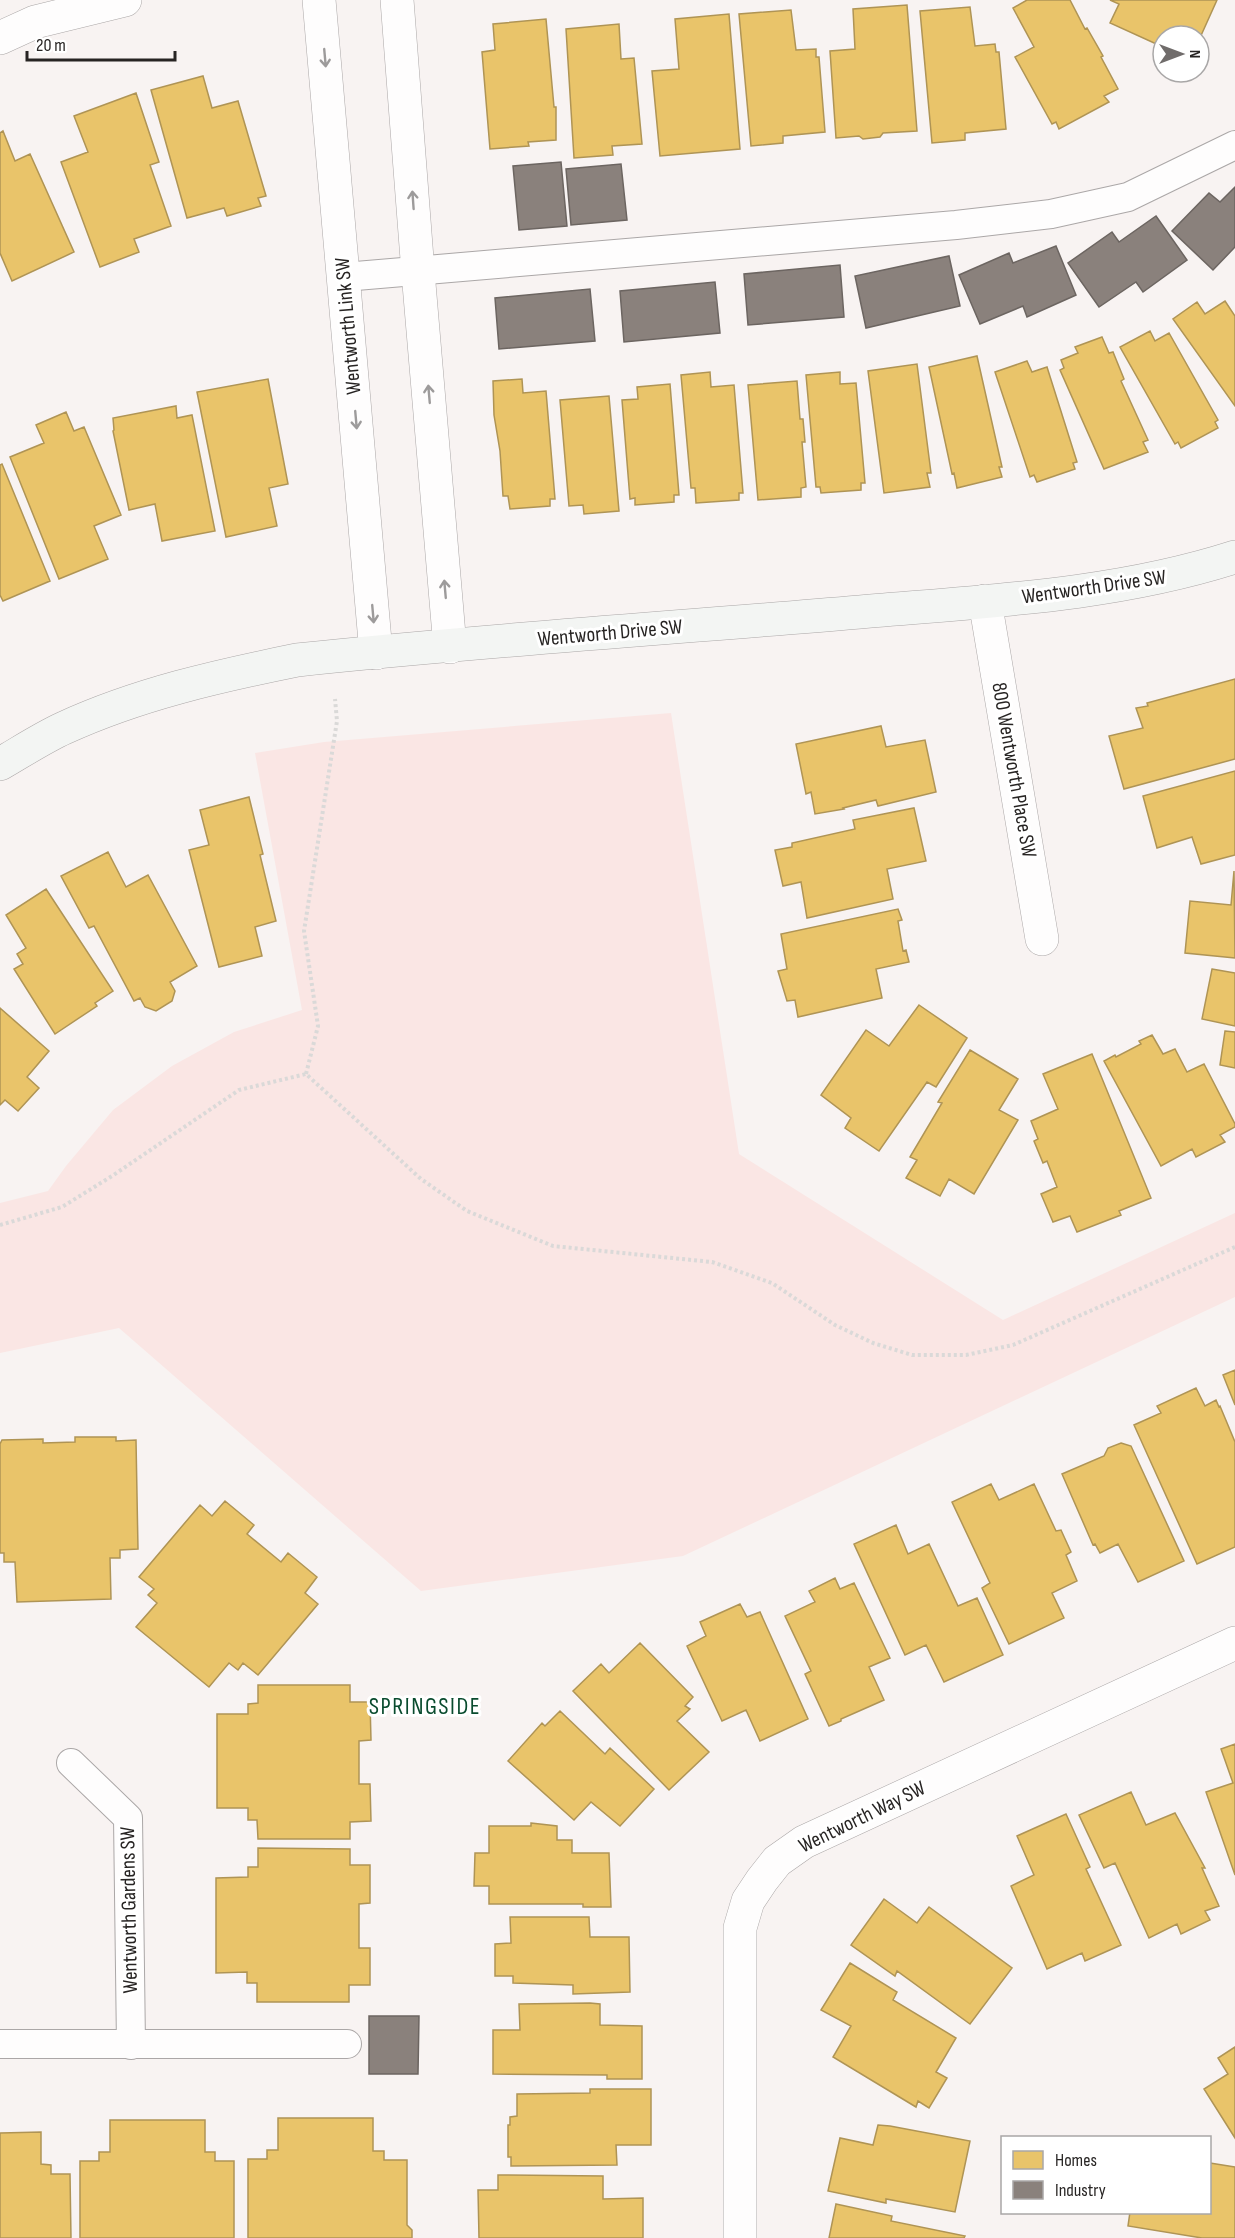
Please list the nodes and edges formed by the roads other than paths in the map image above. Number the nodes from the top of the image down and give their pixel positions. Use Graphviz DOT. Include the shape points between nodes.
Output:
graph roads {
  1 [pos="125,0"];
  2 [pos="320,0"];
  3 [pos="398,0"];
  4 [pos="0,38"];
  5 [pos="1235,145"];
  6 [pos="418,272"];
  7 [pos="344,277"];
  8 [pos="1235,557"];
  9 [pos="985,602"];
  10 [pos="450,647"];
  11 [pos="376,653"];
  12 [pos="0,764"];
  13 [pos="1042,939"];
  14 [pos="1235,1643"];
  15 [pos="71,1763"];
  16 [pos="0,2044"];
  17 [pos="347,2044"];
  18 [pos="131,2045"];
  19 [pos="740,2238"];
  1 -- 4 [label="street" via="35,22"];
  2 -- 7 [label="street, Wentworth Link SW, one-way"];
  6 -- 3 [label="street, one-way"];
  5 -- 6 [label="lane" via="1128,197 1052,214"];
  6 -- 7 [label="lane"];
  10 -- 6 [label="street, one-way"];
  7 -- 11 [label="street, Wentworth Link SW, one-way"];
  8 -- 9 [label="street, Wentworth Drive SW" via="1128,585"];
  9 -- 10 [label="street, Wentworth Drive SW"];
  9 -- 13 [label="street, 800 Wentworth Place SW"];
  10 -- 11 [label="street, Wentworth Drive SW"];
  11 -- 12 [label="street, Wentworth Drive SW" via="297,660 161,692 62,728"];
  14 -- 19 [label="street, Wentworth Way SW" via="804,1842 777,1861 748,1901 740,1928"];
  15 -- 18 [label="lane, Wentworth Gardens SW" via="128,1818"];
  16 -- 18 [label="lane"];
  17 -- 18 [label="lane"];
}
